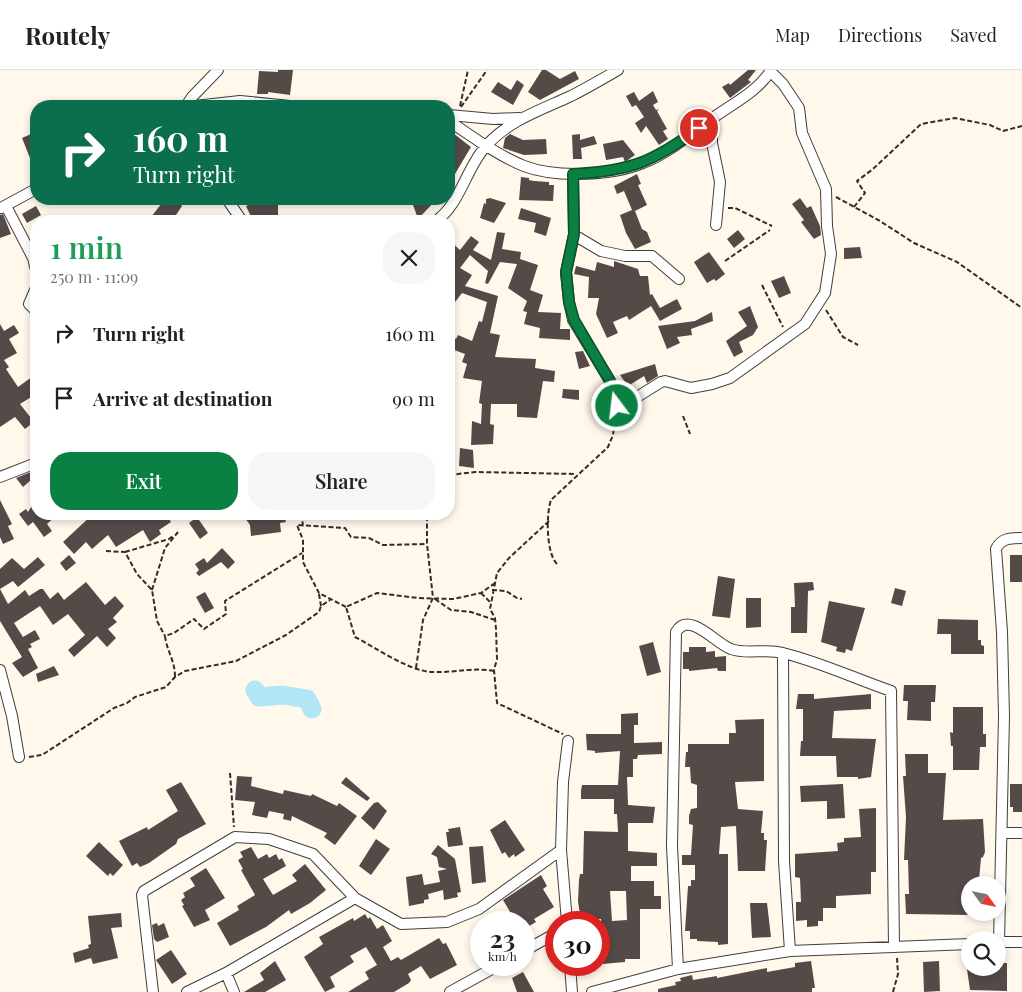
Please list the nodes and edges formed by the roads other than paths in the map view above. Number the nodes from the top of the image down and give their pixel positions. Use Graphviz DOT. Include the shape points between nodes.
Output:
graph roads {
  1 [pos="218,70"];
  2 [pos="618,70"];
  3 [pos="771,71"];
  4 [pos="190,100"];
  5 [pos="455,116"];
  6 [pos="520,118"];
  7 [pos="712,118"];
  8 [pos="455,125"];
  9 [pos="486,146"];
  10 [pos="573,174"];
  11 [pos="30,192"];
  12 [pos="455,198"];
  13 [pos="449,205"];
  14 [pos="3,207"];
  15 [pos="441,215"];
  16 [pos="716,225"];
  17 [pos="574,234"];
  18 [pos="30,253"];
  19 [pos="679,279"];
  20 [pos="30,465"];
  21 [pos="0,477"];
  22 [pos="1022,538"];
  23 [pos="784,653"];
  24 [pos="0,670"];
  25 [pos="568,741"];
  26 [pos="19,757"];
  27 [pos="1002,833"];
  28 [pos="1022,833"];
  29 [pos="561,850"];
  30 [pos="355,898"];
  31 [pos="566,911"];
  32 [pos="998,931"];
  33 [pos="1006,942"];
  34 [pos="1022,942"];
  35 [pos="961,944"];
  36 [pos="894,947"];
  37 [pos="790,951"];
  38 [pos="678,969"];
  39 [pos="226,973"];
  40 [pos="479,976"];
  41 [pos="571,976"];
  42 [pos="154,992"];
  43 [pos="187,992"];
  44 [pos="234,992"];
  45 [pos="450,992"];
  46 [pos="572,992"];
  47 [pos="592,992"];
  1 -- 4 [label="street"];
  2 -- 6 [label="street" via="574,95"];
  3 -- 7 [label="street"];
  3 -- 17 [label="street" via="798,108 802,133 826,189 826,226 831,254 825,294 805,324 730,378 691,388 665,381 621,410 598,357 578,328 571,311 566,272"];
  5 -- 6 [label="street"];
  6 -- 9 [label="street"];
  7 -- 10 [label="street" via="643,164"];
  7 -- 16 [label="street" via="712,143 720,182"];
  8 -- 9 [label="street"];
  9 -- 10 [label="street" via="524,166"];
  9 -- 12 [label="street"];
  10 -- 17 [label="street"];
  11 -- 14 [label="street"];
  13 -- 15 [label="street"];
  14 -- 18 [label="street"];
  17 -- 19 [label="street" via="600,251 625,256 652,256"];
  20 -- 21 [label="street"];
  22 -- 27 [label="street" via="1004,540 996,549 1004,716"];
  23 -- 36 [label="street" via="891,691"];
  23 -- 37 [label="street" via="784,861"];
  23 -- 38 [label="street" via="728,649 693,625 681,626 676,632 672,846"];
  24 -- 26 [label="street"];
  25 -- 29 [label="street"];
  27 -- 28 [label="street"];
  27 -- 32 [label="street"];
  29 -- 30 [label="street" via="479,909 447,922 401,924"];
  29 -- 31 [label="street"];
  30 -- 39 [label="street"];
  30 -- 42 [label="street" via="313,854 269,839 235,836 144,891"];
  33 -- 34 [label="street"];
  35 -- 36 [label="street"];
  36 -- 37 [label="street"];
  37 -- 38 [label="street"];
  38 -- 47 [label="street"];
  39 -- 43 [label="street"];
  39 -- 44 [label="street"];
  40 -- 45 [label="street"];
  41 -- 46 [label="street"];
}
